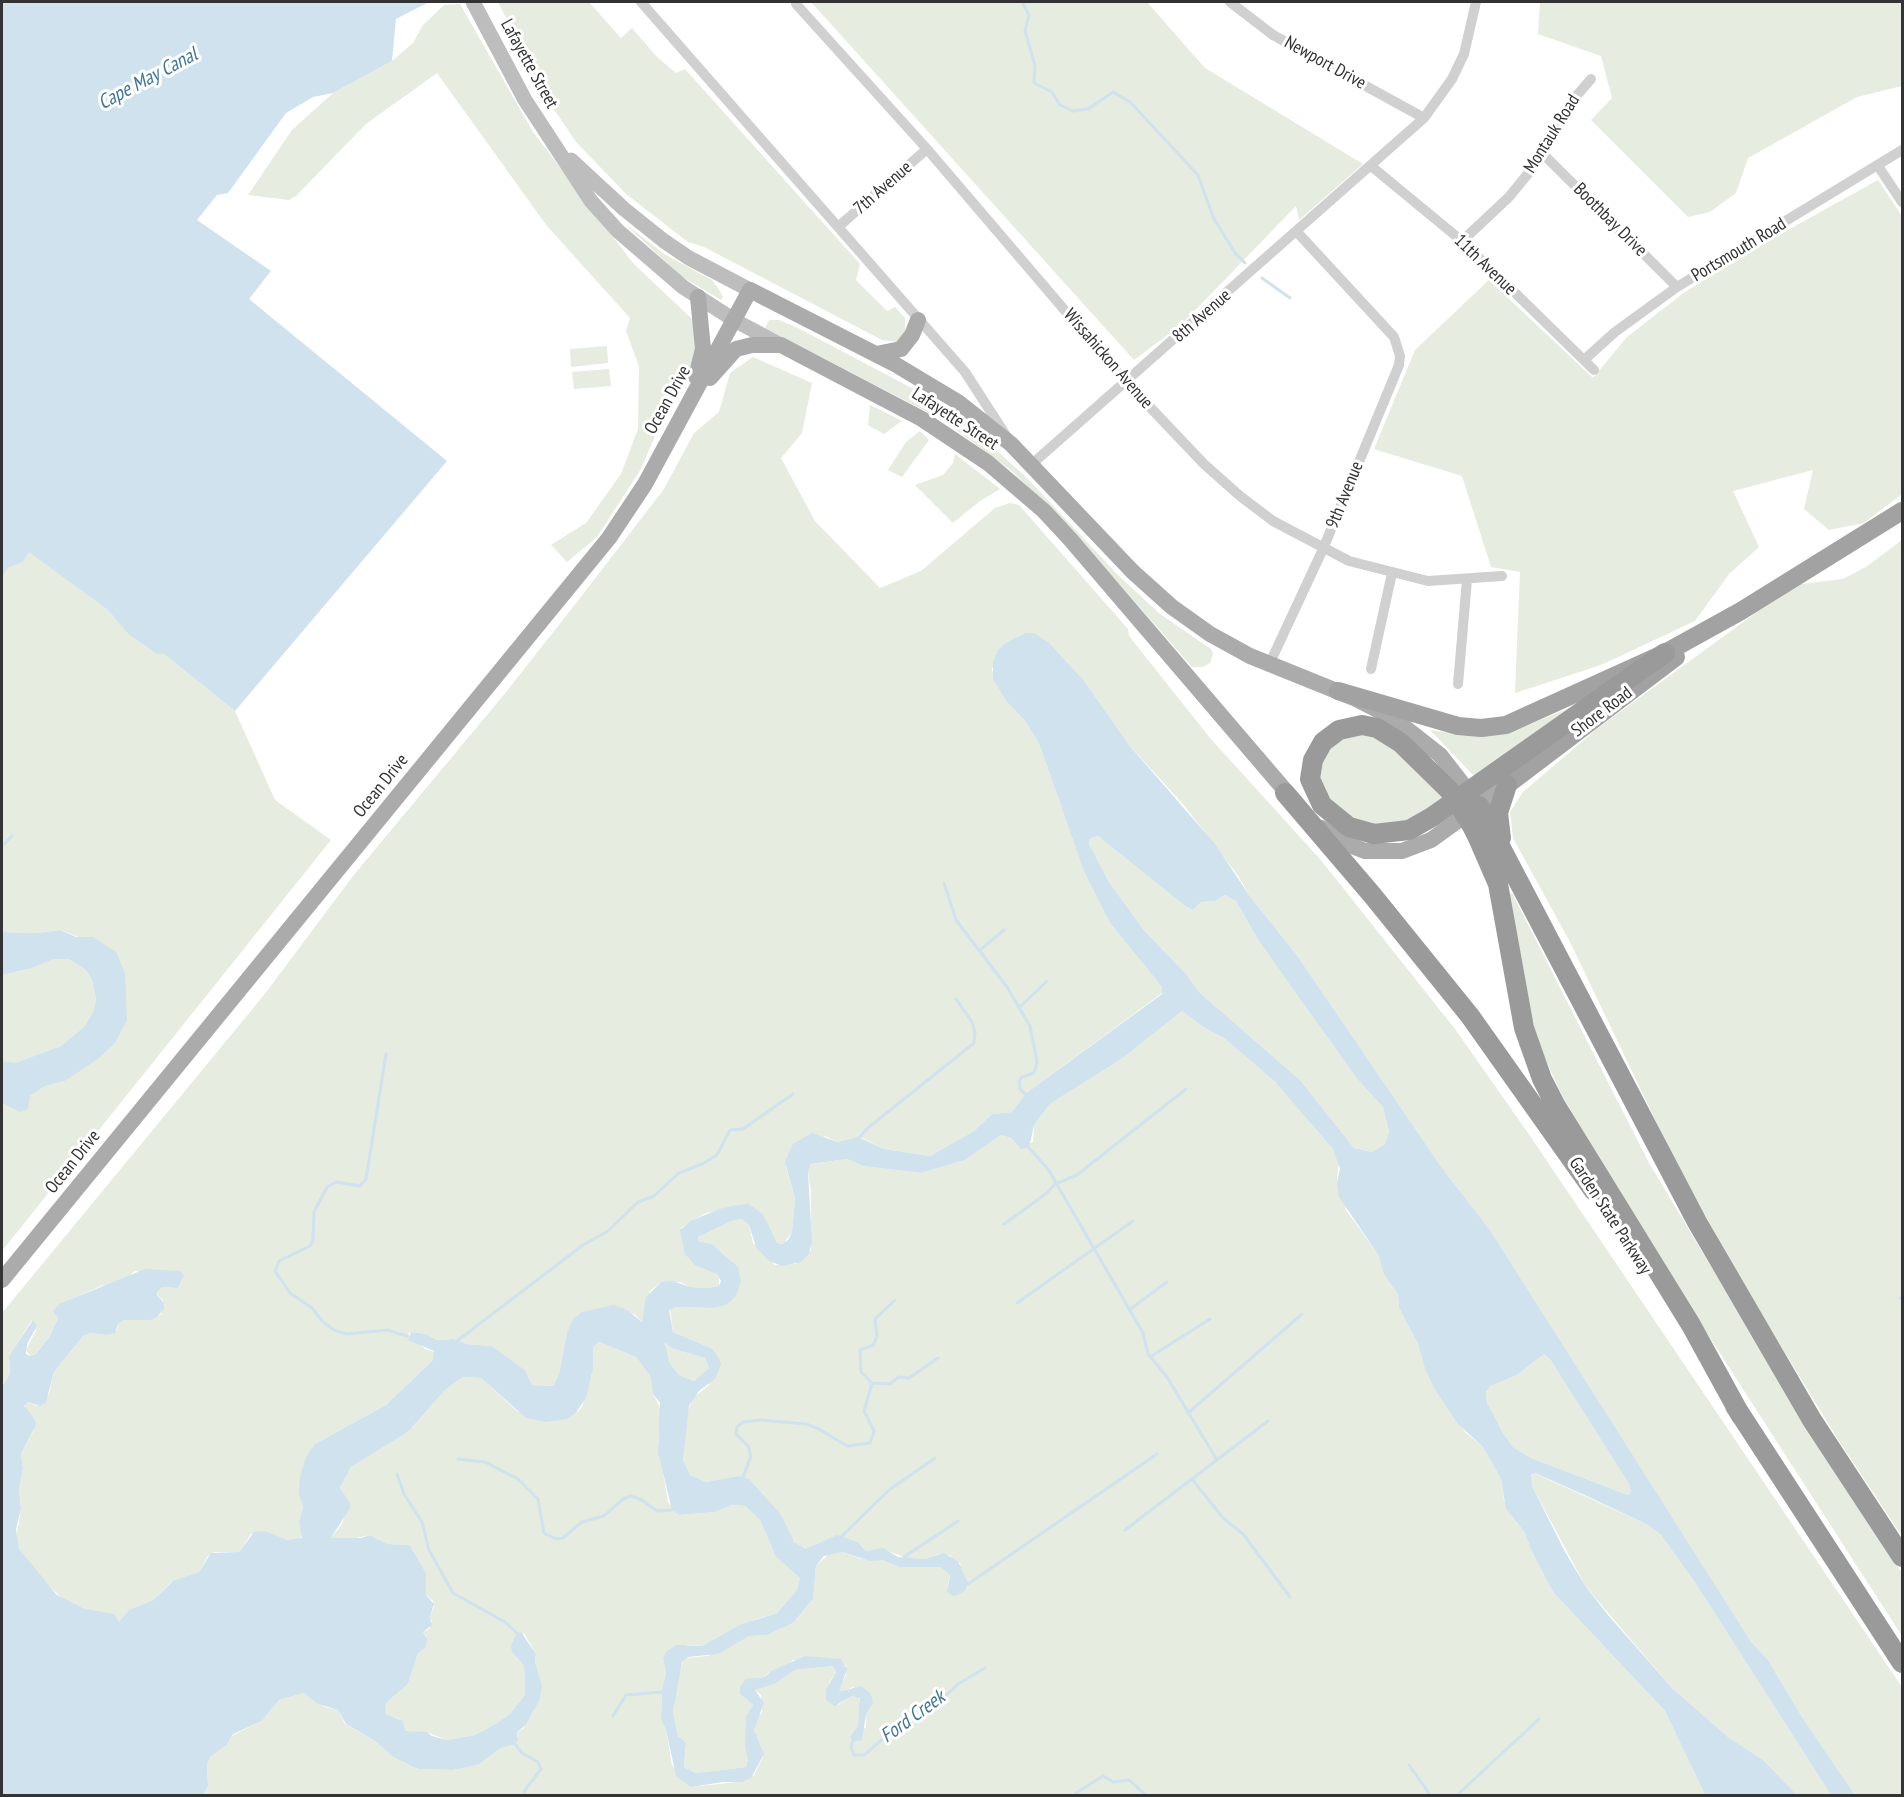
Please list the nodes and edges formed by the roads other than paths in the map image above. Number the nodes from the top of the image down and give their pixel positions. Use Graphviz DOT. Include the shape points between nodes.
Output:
graph roads {
  1 [pos="473,2"];
  2 [pos="641,2"];
  3 [pos="1230,2"];
  4 [pos="1248,2"];
  5 [pos="1476,2"];
  6 [pos="796,4"];
  7 [pos="1243,13"];
  8 [pos="1591,79"];
  9 [pos="1424,118"];
  10 [pos="554,144"];
  11 [pos="927,149"];
  12 [pos="1902,150"];
  13 [pos="1543,154"];
  14 [pos="1878,165"];
  15 [pos="1371,166"];
  16 [pos="1902,201"];
  17 [pos="838,227"];
  18 [pos="1297,232"];
  19 [pos="1462,241"];
  20 [pos="1677,287"];
  21 [pos="750,290"];
  22 [pos="698,297"];
  23 [pos="734,320"];
  24 [pos="918,320"];
  25 [pos="782,345"];
  26 [pos="876,354"];
  27 [pos="1584,360"];
  28 [pos="1594,370"];
  29 [pos="1126,382"];
  30 [pos="690,401"];
  31 [pos="1011,444"];
  32 [pos="1032,464"];
  33 [pos="1902,511"];
  34 [pos="1323,549"];
  35 [pos="1392,573"];
  36 [pos="1502,576"];
  37 [pos="1467,580"];
  38 [pos="1741,610"];
  39 [pos="1665,653"];
  40 [pos="1269,665"];
  41 [pos="1371,669"];
  42 [pos="1458,684"];
  43 [pos="1338,691"];
  44 [pos="1507,785"];
  45 [pos="1285,793"];
  46 [pos="1467,803"];
  47 [pos="1502,849"];
  48 [pos="2,1280"];
  49 [pos="1741,1416"];
  50 [pos="1902,1557"];
  51 [pos="1902,1663"];
  1 -- 10 [label="main road, Lafayette Street" via="525,100"];
  2 -- 17 [label="street"];
  3 -- 7 [label="street, Newport Drive"];
  4 -- 7 [label="street"];
  5 -- 9 [label="street, 8th Avenue" via="1464,54 1452,79"];
  6 -- 11 [label="street, Wissahickon Avenue"];
  7 -- 9 [label="street, Newport Drive" via="1274,35"];
  8 -- 13 [label="street, Montauk Road" via="1572,101"];
  9 -- 15 [label="street, 8th Avenue"];
  10 -- 21 [label="main road, Lafayette Street" via="657,236"];
  10 -- 22 [label="main road, Lafayette Street" via="588,197 618,231"];
  11 -- 17 [label="street, 7th Avenue"];
  11 -- 29 [label="street, Wissahickon Avenue"];
  12 -- 14 [label="street, Portsmouth Road"];
  13 -- 19 [label="street, Montauk Road" via="1509,197"];
  13 -- 20 [label="street, Boothbay Drive"];
  14 -- 16 [label="street"];
  14 -- 20 [label="street, Portsmouth Road"];
  15 -- 18 [label="street, 8th Avenue"];
  15 -- 19 [label="street, 11th Avenue"];
  17 -- 24 [label="street"];
  18 -- 29 [label="street, 8th Avenue"];
  18 -- 34 [label="street, 9th Avenue" via="1399,346 1399,365"];
  19 -- 27 [label="street, 11th Avenue"];
  20 -- 27 [label="street, Portsmouth Road"];
  21 -- 23 [label="main road, Ocean Drive"];
  21 -- 26 [label="main road, Lafayette Street"];
  22 -- 23 [label="main road, Lafayette Street"];
  22 -- 30 [label="main road" via="703,349"];
  23 -- 25 [label="main road, Lafayette Street"];
  23 -- 30 [label="main road, Ocean Drive"];
  24 -- 26 [label="main road" via="901,349"];
  24 -- 31 [label="street" via="974,384"];
  25 -- 30 [label="main road" via="736,349"];
  25 -- 45 [label="main road, Lafayette Street" via="931,424 1015,485 1084,555"];
  26 -- 31 [label="main road, Lafayette Street" via="943,392"];
  27 -- 28 [label="street, 11th Avenue"];
  29 -- 32 [label="street, 8th Avenue"];
  29 -- 34 [label="street, Wissahickon Avenue" via="1240,496 1273,521"];
  30 -- 48 [label="main road, Ocean Drive" via="645,484 609,538"];
  31 -- 32 [label="main road, Lafayette Street"];
  32 -- 40 [label="main road, Lafayette Street" via="1159,596 1210,634"];
  33 -- 38 [label="highway, Shore Road"];
  34 -- 35 [label="street, Wissahickon Avenue"];
  34 -- 40 [label="street, 9th Avenue"];
  35 -- 37 [label="street, Wissahickon Avenue" via="1428,581"];
  35 -- 41 [label="street"];
  36 -- 37 [label="street, Wissahickon Avenue"];
  37 -- 42 [label="street"];
  38 -- 39 [label="highway, Shore Road"];
  38 -- 44 [label="highway, Shore Road"];
  39 -- 43 [label="highway, Shore Road" via="1528,717 1495,727 1458,726"];
  39 -- 46 [label="highway"];
  40 -- 43 [label="main road, Lafayette Street"];
  43 -- 46 [label="main road" via="1381,710 1421,738 1450,766"];
  44 -- 46 [label="main road, Shore Road"];
  44 -- 47 [label="highway" via="1498,813"];
  45 -- 46 [label="main road, Lafayette Street" via="1331,836 1375,853 1402,851 1421,844"];
  45 -- 49 [label="highway, Garden State Parkway" via="1405,934 1506,1064"];
  46 -- 46 [label="highway" via="1409,830 1365,832 1341,822 1322,805 1311,784 1313,760 1332,734 1354,725 1370,726 1384,731 1411,751"];
  46 -- 47 [label="highway"];
  46 -- 49 [label="highway" via="1498,884 1524,1028 1542,1079 1691,1325"];
  47 -- 50 [label="highway" via="1697,1222 1812,1420"];
  49 -- 51 [label="highway, Garden State Parkway"];
}
